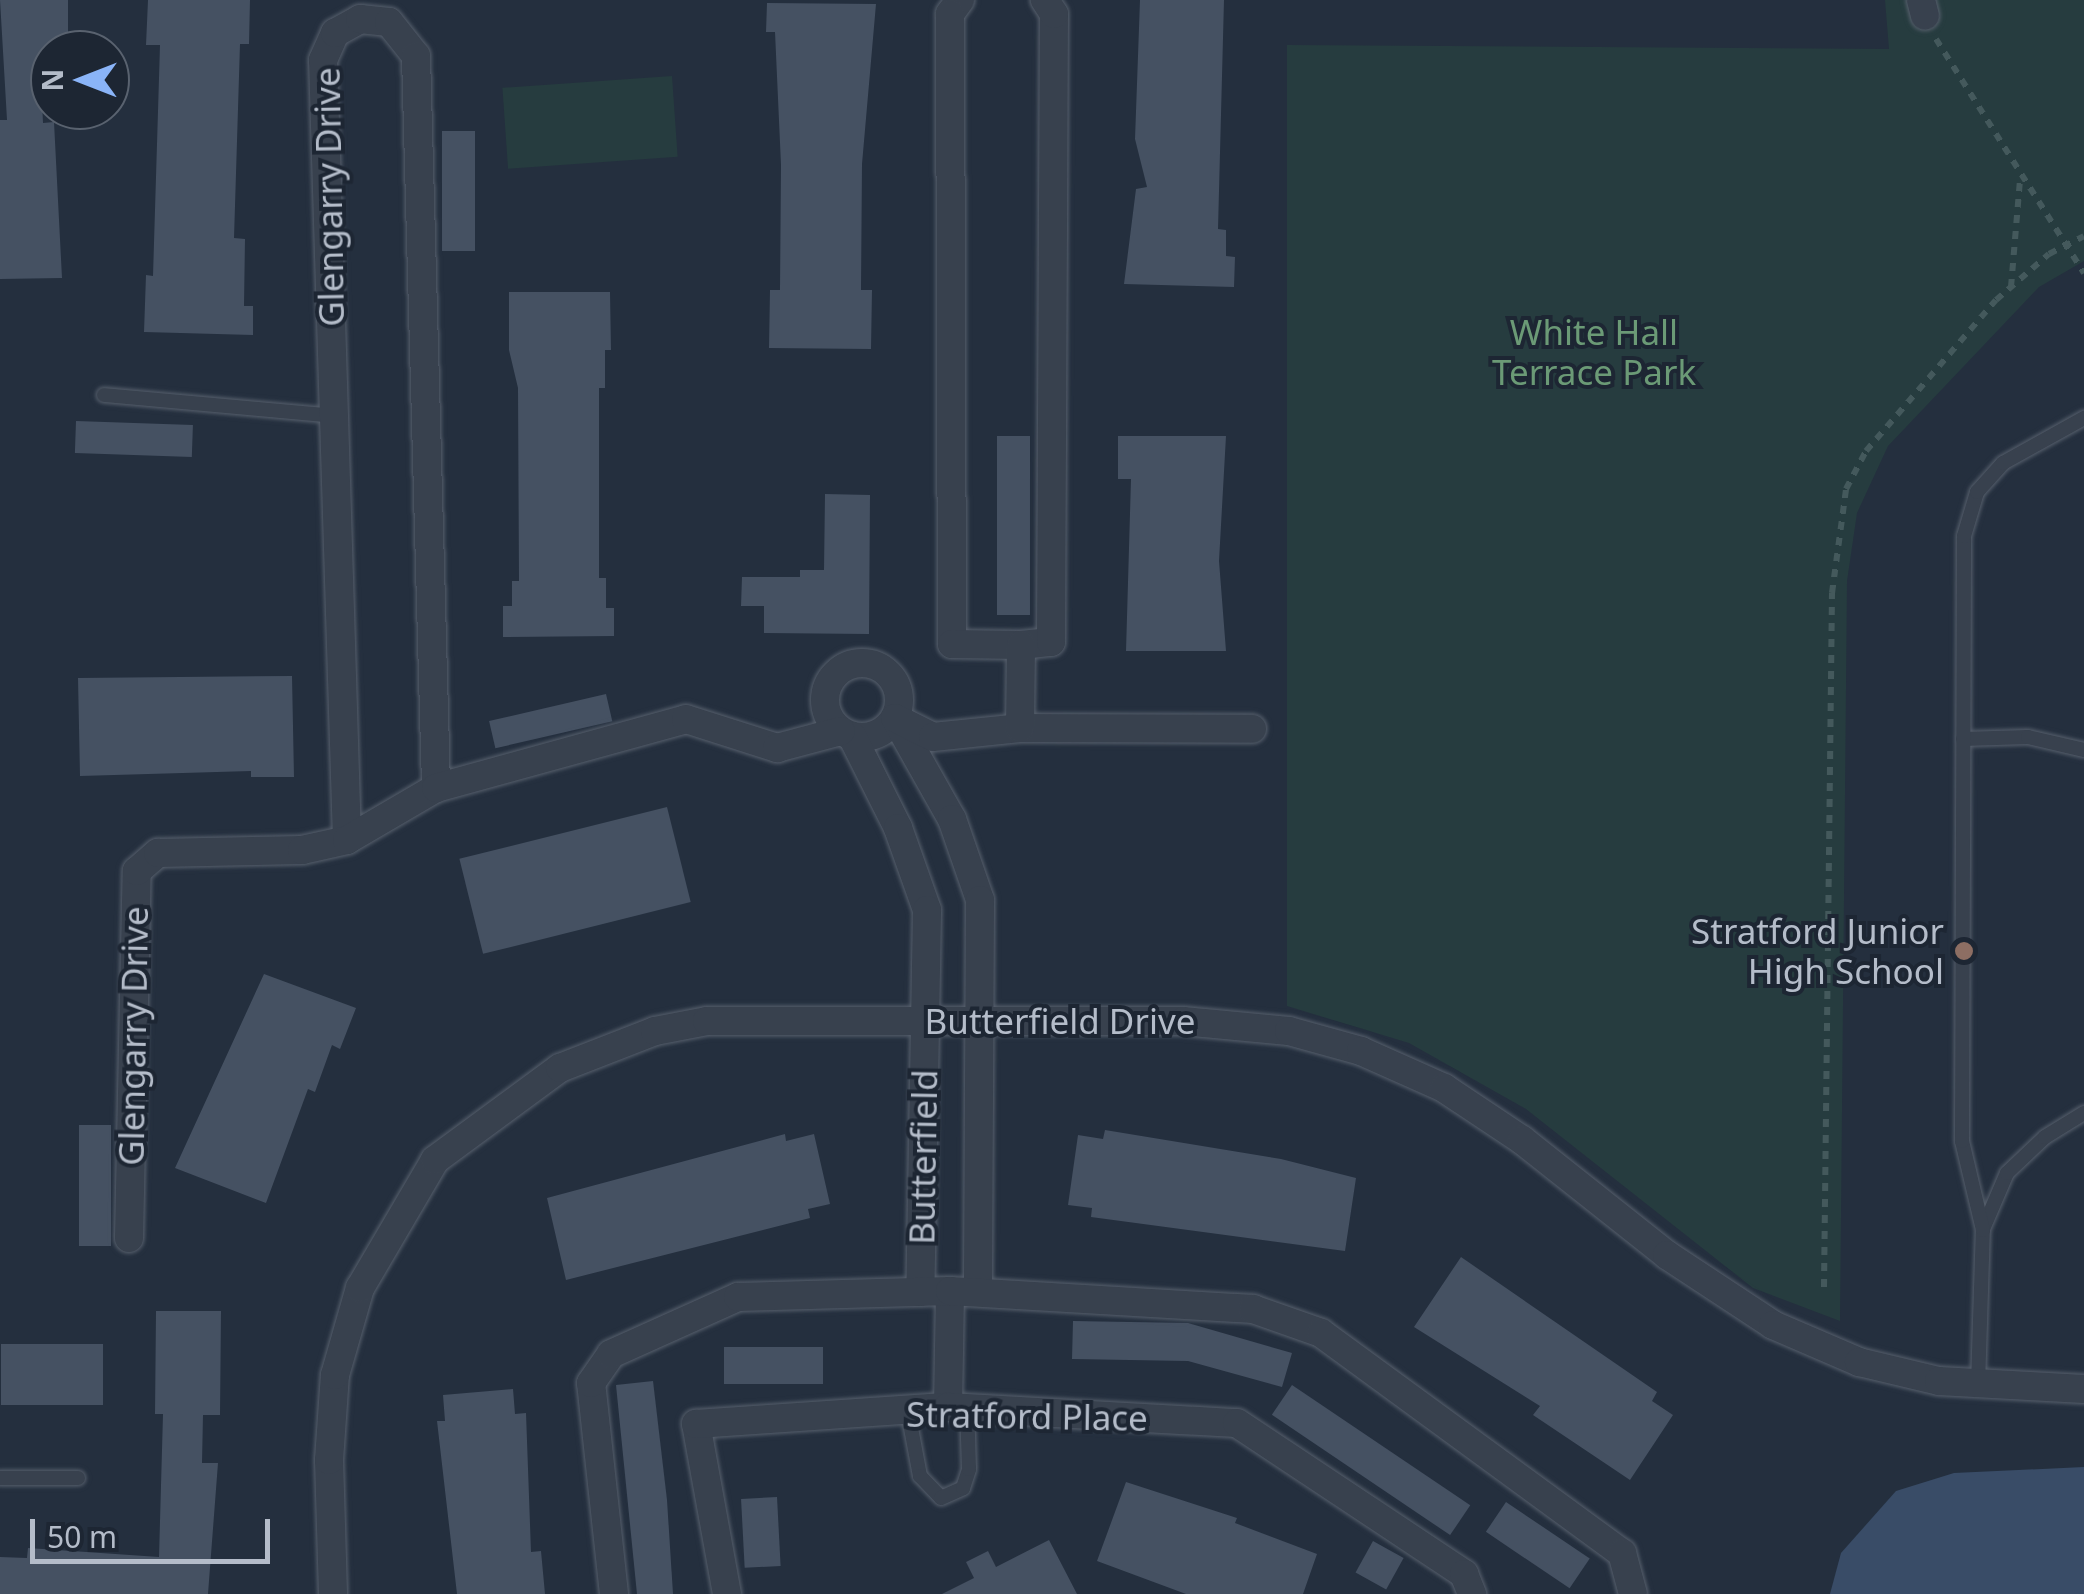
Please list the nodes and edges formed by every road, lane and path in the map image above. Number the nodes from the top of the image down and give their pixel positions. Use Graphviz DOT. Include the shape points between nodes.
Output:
graph roads {
  1 [pos="960,0"];
  2 [pos="1044,0"];
  3 [pos="1923,8"];
  4 [pos="2020,178"];
  5 [pos="2084,236"];
  6 [pos="2066,246"];
  7 [pos="2084,273"];
  8 [pos="2012,287"];
  9 [pos="104,395"];
  10 [pos="334,416"];
  11 [pos="2084,418"];
  12 [pos="1021,645"];
  13 [pos="895,718"];
  14 [pos="1020,728"];
  15 [pos="1252,729"];
  16 [pos="846,734"];
  17 [pos="1963,738"];
  18 [pos="2084,750"];
  19 [pos="436,788"];
  20 [pos="347,840"];
  21 [pos="926,1021"];
  22 [pos="979,1021"];
  23 [pos="2084,1113"];
  24 [pos="1983,1230"];
  25 [pos="129,1238"];
  26 [pos="1824,1287"];
  27 [pos="920,1292"];
  28 [pos="964,1292"];
  29 [pos="1978,1385"];
  30 [pos="2084,1388"];
  31 [pos="958,1407"];
  32 [pos="908,1412"];
  33 [pos="0,1478"];
  34 [pos="78,1478"];
  35 [pos="333,1594"];
  36 [pos="614,1594"];
  37 [pos="727,1594"];
  38 [pos="1472,1594"];
  39 [pos="1633,1594"];
  1 -- 12 [label="street" via="950,14 952,644"];
  2 -- 12 [label="street" via="1054,14 1051,642"];
  3 -- 4 [label="path" via="1960,86"];
  4 -- 6 [label="path"];
  4 -- 8 [label="path"];
  5 -- 6 [label="path"];
  6 -- 7 [label="path"];
  6 -- 8 [label="path"];
  8 -- 26 [label="path" via="1866,451 1846,489 1836,530"];
  9 -- 10 [label="lane"];
  10 -- 19 [label="street, Glengarry Drive" via="323,60 346,24 375,18 401,30 416,56"];
  10 -- 20 [label="street, Glengarry Drive"];
  11 -- 17 [label="lane" via="2004,463 1977,492 1964,536"];
  12 -- 14 [label="street"];
  13 -- 14 [label="street" via="932,737"];
  13 -- 16 [label="street, Glengarry Drive" via="876,734"];
  13 -- 16 [label="street" via="899,694 887,672 852,663 832,676 824,700"];
  13 -- 22 [label="street" via="952,819 980,900"];
  14 -- 15 [label="street"];
  16 -- 19 [label="street, Glengarry Drive" via="778,748 686,719"];
  16 -- 21 [label="street" via="898,828 927,910"];
  17 -- 18 [label="lane" via="2028,737"];
  17 -- 24 [label="lane" via="1962,1141"];
  19 -- 20 [label="street, Glengarry Drive"];
  20 -- 25 [label="street, Glengarry Drive" via="302,850 158,853 137,871"];
  21 -- 22 [label="street, Butterfield Drive"];
  21 -- 27 [label="street, Butterfield"];
  21 -- 35 [label="street, Butterfield Drive" via="759,1018 656,1031 560,1068 435,1160 360,1288 335,1375 329,1460"];
  22 -- 28 [label="street, Butterfield"];
  22 -- 29 [label="street, Butterfield Drive" via="1252,1025 1360,1051 1475,1108 1756,1316 1859,1362"];
  23 -- 24 [label="lane" via="2006,1173"];
  24 -- 29 [label="lane"];
  27 -- 28 [label="street"];
  27 -- 36 [label="street" via="738,1297 610,1354 591,1383"];
  28 -- 31 [label="street, Butterfield"];
  28 -- 39 [label="street" via="1253,1309 1321,1333 1622,1553"];
  29 -- 30 [label="street, Butterfield Drive"];
  31 -- 32 [label="street, Stratford Place"];
  31 -- 32 [label="lane" via="969,1469 963,1488 940,1498 920,1476"];
  31 -- 38 [label="street, Stratford Place" via="1237,1423 1464,1574"];
  32 -- 37 [label="street, Stratford Place" via="696,1424"];
  33 -- 34 [label="lane"];
}
